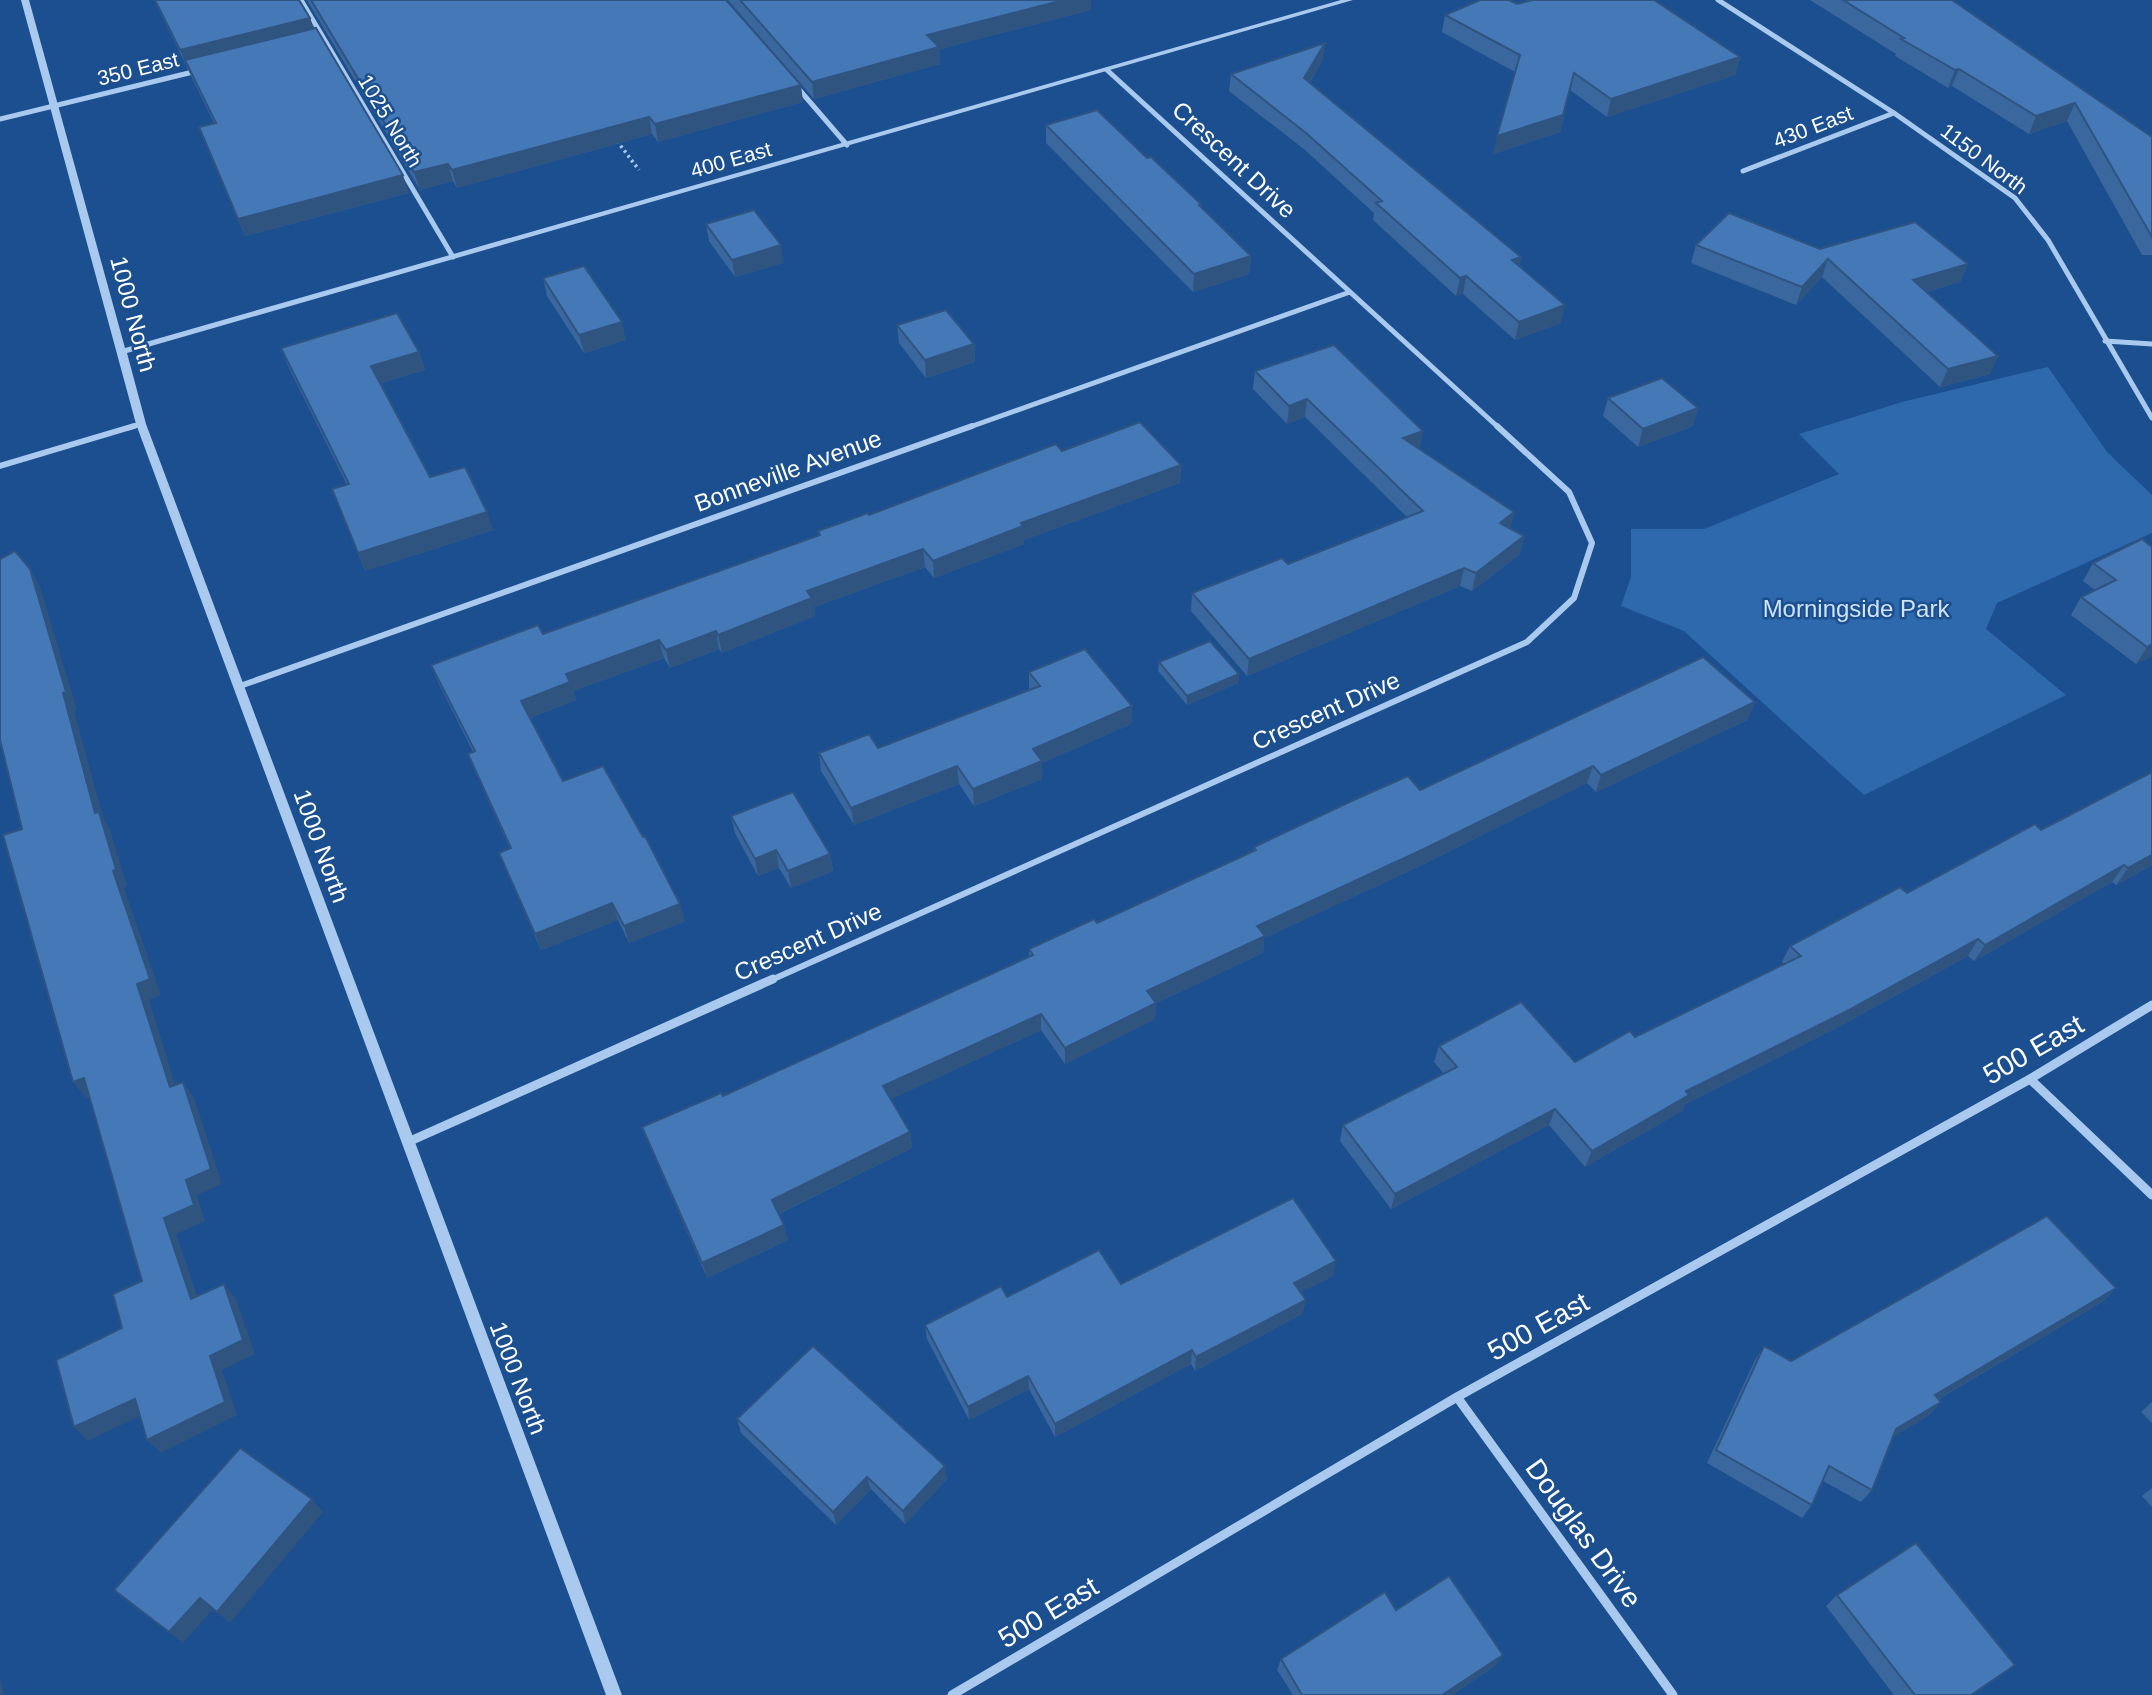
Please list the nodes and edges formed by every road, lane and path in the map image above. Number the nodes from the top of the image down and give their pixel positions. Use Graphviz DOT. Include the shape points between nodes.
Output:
graph roads {
  1 [pos="25,0"];
  2 [pos="301,0"];
  3 [pos="1349,0"];
  4 [pos="1718,0"];
  5 [pos="324,40"];
  6 [pos="310,43"];
  7 [pos="202,69"];
  8 [pos="1107,70"];
  9 [pos="791,80"];
  10 [pos="54,106"];
  11 [pos="1894,113"];
  12 [pos="0,118"];
  13 [pos="615,139"];
  14 [pos="847,145"];
  15 [pos="639,171"];
  16 [pos="1743,172"];
  17 [pos="453,257"];
  18 [pos="1349,292"];
  19 [pos="2105,341"];
  20 [pos="2152,344"];
  21 [pos="121,352"];
  22 [pos="2152,418"];
  23 [pos="141,424"];
  24 [pos="0,466"];
  25 [pos="240,686"];
  26 [pos="2152,1005"];
  27 [pos="2030,1079"];
  28 [pos="407,1143"];
  29 [pos="2152,1195"];
  30 [pos="1457,1397"];
  31 [pos="612,1694"];
  32 [pos="951,1695"];
  33 [pos="1673,1695"];
  1 -- 10 [label="street, 1000 North"];
  2 -- 5 [label="street, 1025 North"];
  3 -- 8 [label="street, 400 East"];
  4 -- 11 [label="street, 1150 North"];
  5 -- 6 [label="street"];
  5 -- 17 [label="street, 1025 North"];
  7 -- 10 [label="street, 350 East"];
  8 -- 14 [label="street, 400 East"];
  8 -- 18 [label="street, Crescent Drive"];
  9 -- 14 [label="street"];
  10 -- 12 [label="street, 350 East"];
  10 -- 21 [label="street, 1000 North"];
  11 -- 16 [label="street, 430 East"];
  11 -- 19 [label="street, 1150 North" via="2015,198 2048,240"];
  13 -- 15 [label="path"];
  14 -- 17 [label="street, 400 East"];
  17 -- 21 [label="street, 400 East"];
  18 -- 25 [label="street, Bonneville Avenue"];
  18 -- 28 [label="street, Crescent Drive" via="1569,492 1592,542 1574,598 1527,642"];
  19 -- 20 [label="street"];
  19 -- 22 [label="street, 1150 North"];
  21 -- 23 [label="street, 1000 North"];
  23 -- 24 [label="street"];
  23 -- 25 [label="street, 1000 North"];
  25 -- 28 [label="street, 1000 North"];
  26 -- 27 [label="street, 500 East"];
  27 -- 29 [label="street"];
  27 -- 30 [label="street, 500 East"];
  28 -- 31 [label="street, 1000 North"];
  30 -- 32 [label="street, 500 East"];
  30 -- 33 [label="street, Douglas Drive"];
}
